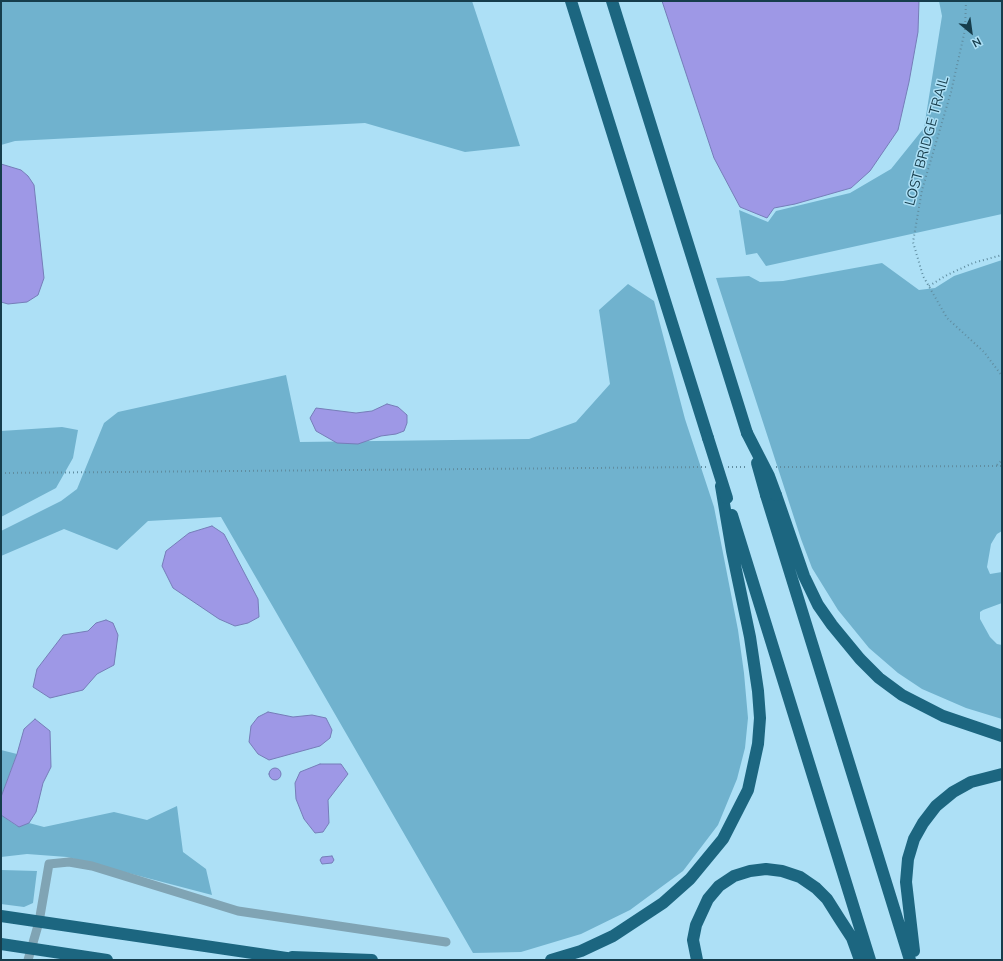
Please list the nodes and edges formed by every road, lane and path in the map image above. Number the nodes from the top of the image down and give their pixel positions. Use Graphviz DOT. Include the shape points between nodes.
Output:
graph roads {
  1 [pos="571,1"];
  2 [pos="612,1"];
  3 [pos="966,1"];
  4 [pos="1002,255"];
  5 [pos="929,286"];
  6 [pos="1002,376"];
  7 [pos="1002,460"];
  8 [pos="996,466"];
  9 [pos="1002,466"];
  10 [pos="755,467"];
  11 [pos="770,467"];
  12 [pos="717,468"];
  13 [pos="1,474"];
  14 [pos="771,495"];
  15 [pos="725,498"];
  16 [pos="1002,736"];
  17 [pos="1002,774"];
  18 [pos="1,916"];
  19 [pos="39,922"];
  20 [pos="446,942"];
  21 [pos="1,944"];
  22 [pos="30,954"];
  23 [pos="281,957"];
  24 [pos="107,960"];
  25 [pos="300,960"];
  26 [pos="372,960"];
  27 [pos="551,960"];
  28 [pos="696,960"];
  29 [pos="860,960"];
  30 [pos="870,960"];
  31 [pos="910,960"];
  32 [pos="915,960"];
  1 -- 12 [label="highway, bridge"];
  2 -- 14 [label="highway, bridge" via="747,433 769,476"];
  3 -- 5 [label="path, LOST BRIDGE TRAIL" via="963,36 951,92 922,190 913,242 923,276"];
  4 -- 5 [label="path" via="973,263"];
  5 -- 6 [label="path, LOST BRIDGE TRAIL" via="947,318 984,352"];
  7 -- 8 [label="path"];
  8 -- 9 [label="path"];
  8 -- 11 [label="path"];
  10 -- 12 [label="path"];
  12 -- 13 [label="path"];
  12 -- 15 [label="highway, bridge"];
  14 -- 16 [label="highway" via="818,605 860,659 902,696 943,716"];
  14 -- 31 [label="highway"];
  15 -- 27 [label="highway" via="758,691 758,744 748,790 723,839 690,879 663,903 614,936 581,951"];
  15 -- 30 [label="highway"];
  17 -- 32 [label="highway" via="971,782 953,792 936,806 914,839 908,859 906,882"];
  18 -- 19 [label="highway"];
  19 -- 20 [label="street" via="49,864 69,862 92,866 238,911"];
  19 -- 22 [label="street"];
  19 -- 23 [label="highway"];
  21 -- 22 [label="highway"];
  22 -- 24 [label="highway"];
  23 -- 25 [label="highway"];
  23 -- 26 [label="highway"];
  28 -- 29 [label="highway" via="696,925 708,899 719,886 734,876 766,869 800,877 816,888 827,899 852,938"];
}
